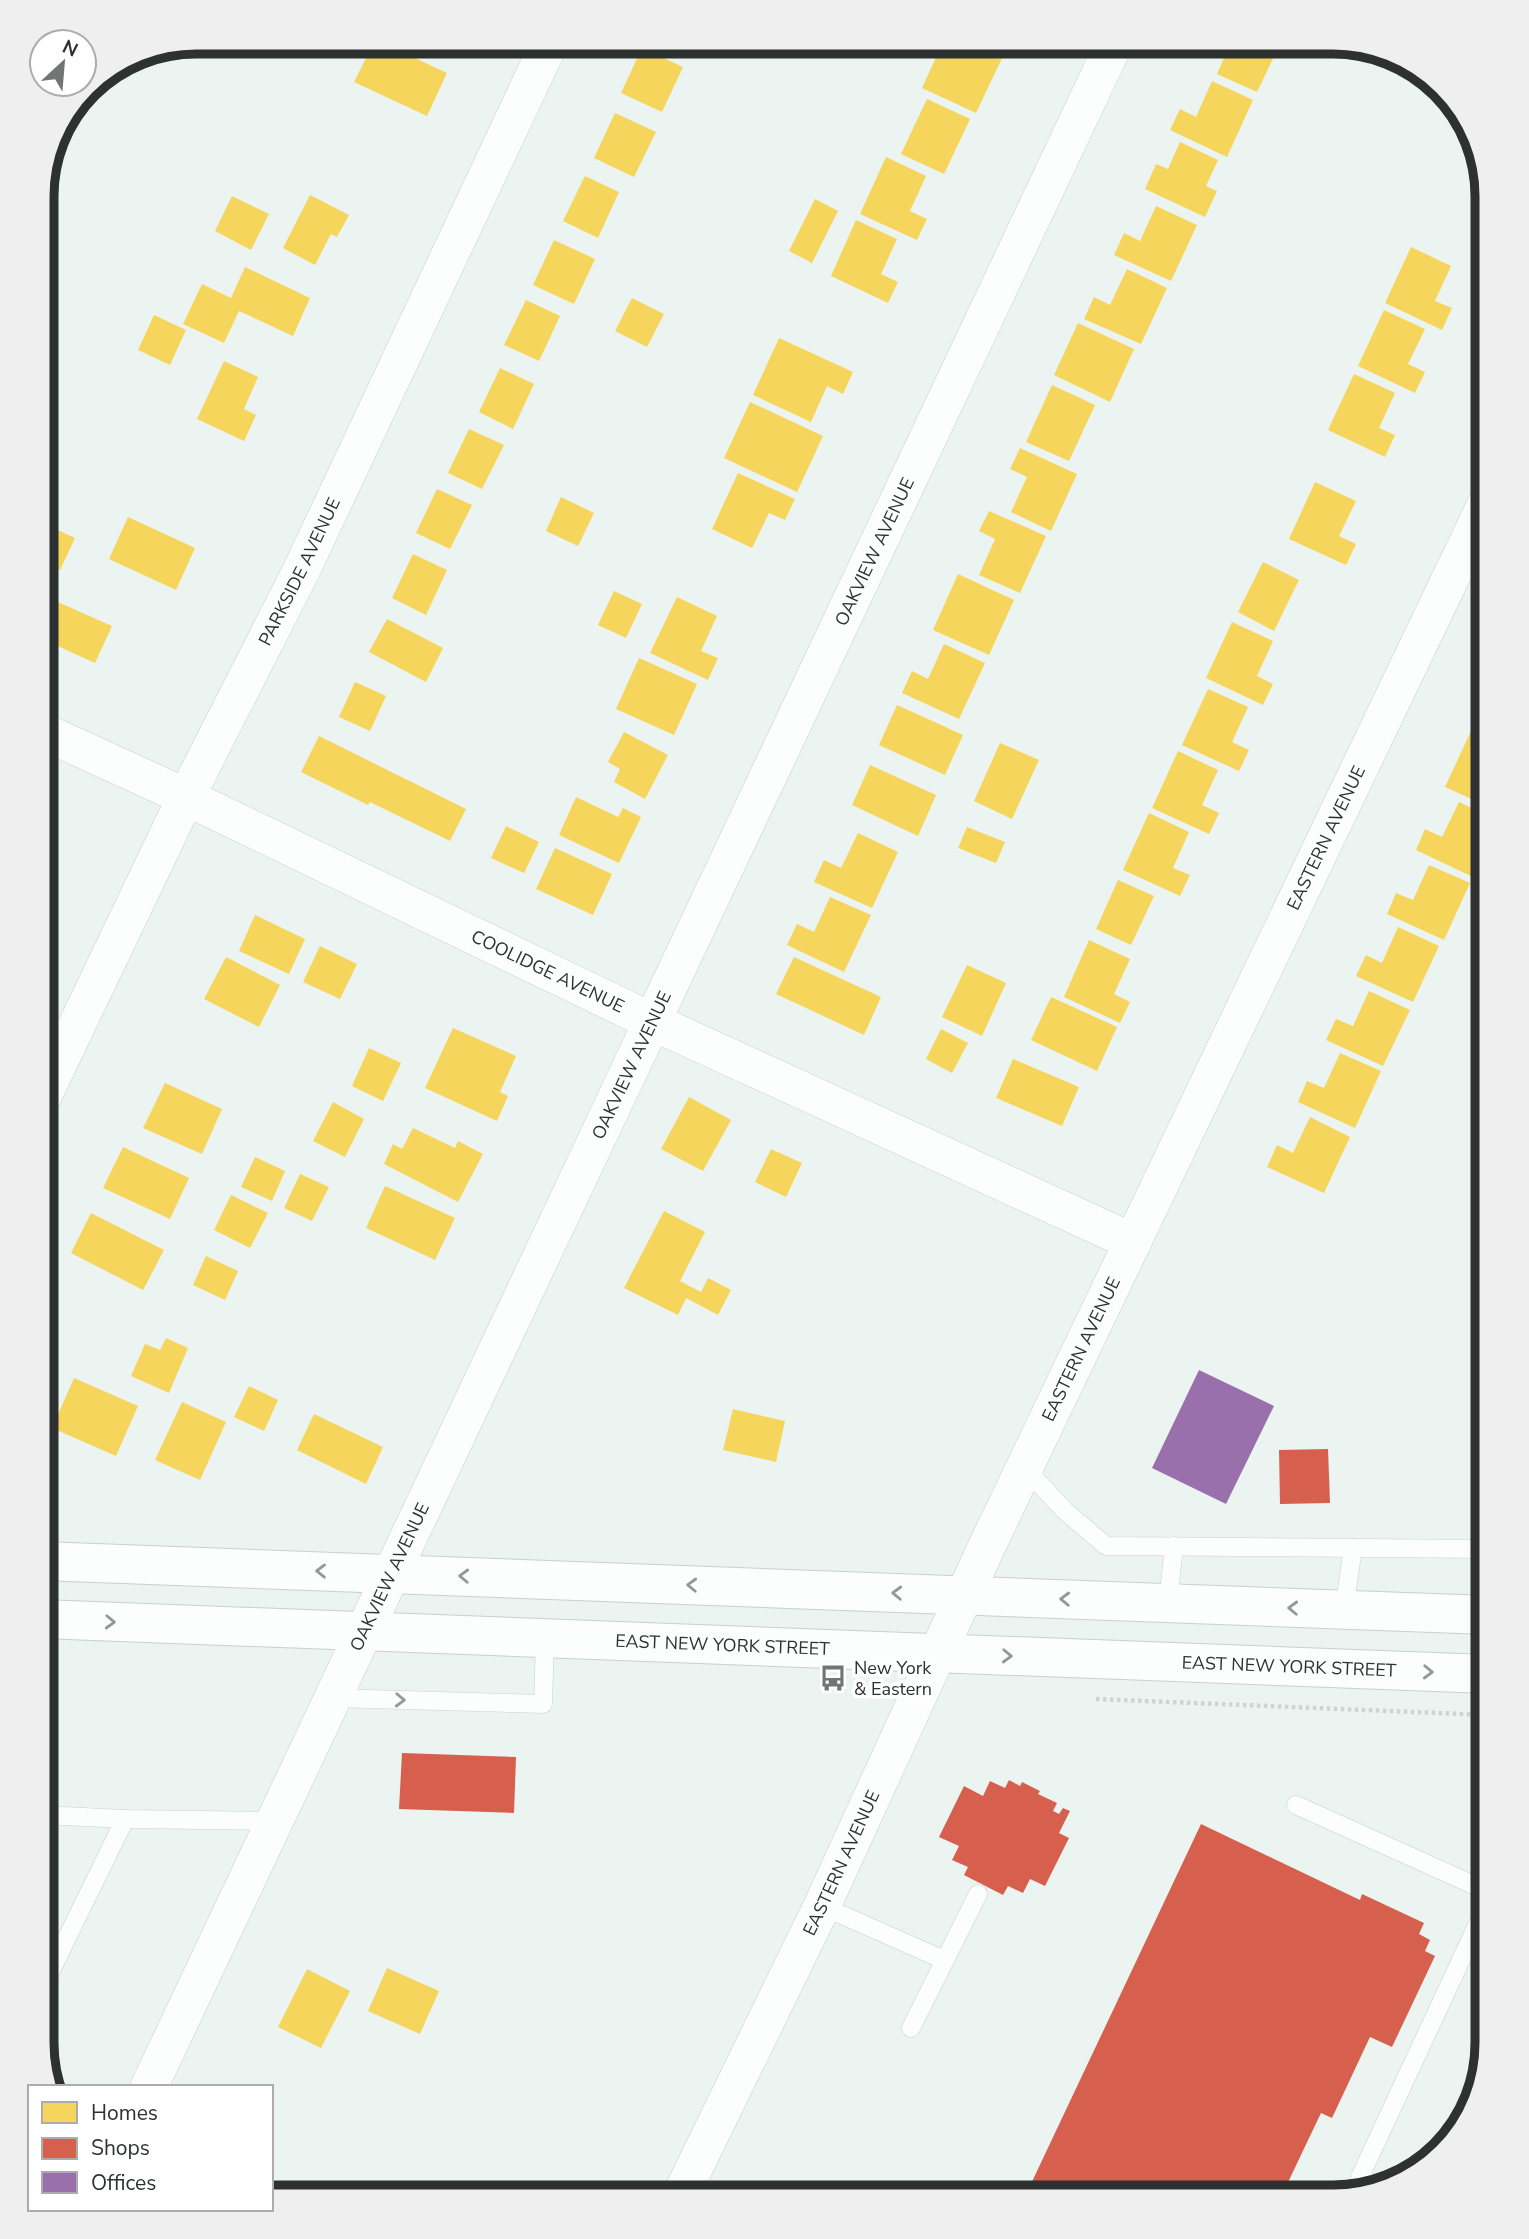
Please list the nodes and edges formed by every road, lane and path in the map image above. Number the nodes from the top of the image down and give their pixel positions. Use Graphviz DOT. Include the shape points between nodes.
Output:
graph roads {
  1 [pos="544,54"];
  2 [pos="1109,55"];
  3 [pos="1475,527"];
  4 [pos="55,737"];
  5 [pos="186,797"];
  6 [pos="653,1022"];
  7 [pos="55,1072"];
  8 [pos="1133,1242"];
  9 [pos="1025,1468"];
  10 [pos="1174,1546"];
  11 [pos="1353,1548"];
  12 [pos="1475,1549"];
  13 [pos="54,1561"];
  14 [pos="390,1573"];
  15 [pos="965,1596"];
  16 [pos="1168,1604"];
  17 [pos="1344,1610"];
  18 [pos="1475,1615"];
  19 [pos="54,1619"];
  20 [pos="362,1632"];
  21 [pos="545,1639"];
  22 [pos="938,1654"];
  23 [pos="1475,1674"];
  24 [pos="331,1698"];
  25 [pos="1086,1698"];
  26 [pos="1475,1714"];
  27 [pos="1296,1805"];
  28 [pos="54,1816"];
  29 [pos="125,1819"];
  30 [pos="274,1821"];
  31 [pos="1475,1886"];
  32 [pos="978,1894"];
  33 [pos="822,1906"];
  34 [pos="1475,1930"];
  35 [pos="944,1960"];
  36 [pos="54,1965"];
  37 [pos="911,2028"];
  38 [pos="150,2085"];
  39 [pos="1366,2181"];
  40 [pos="686,2184"];
  1 -- 5 [label="street, PARKSIDE AVENUE" via="302,571"];
  2 -- 6 [label="street, OAKVIEW AVENUE"];
  3 -- 8 [label="street, EASTERN AVENUE"];
  4 -- 5 [label="street, COOLIDGE AVENUE"];
  5 -- 6 [label="street, COOLIDGE AVENUE"];
  5 -- 7 [label="street, PARKSIDE AVENUE"];
  6 -- 8 [label="street, COOLIDGE AVENUE"];
  6 -- 14 [label="street, OAKVIEW AVENUE"];
  8 -- 9 [label="street, EASTERN AVENUE"];
  9 -- 10 [label="lane" via="1106,1546"];
  9 -- 15 [label="street, EASTERN AVENUE"];
  10 -- 11 [label="lane"];
  10 -- 16 [label="lane"];
  11 -- 12 [label="lane"];
  11 -- 17 [label="lane"];
  14 -- 13 [label="main road, one-way"];
  15 -- 14 [label="main road, one-way"];
  14 -- 20 [label="street, OAKVIEW AVENUE"];
  16 -- 15 [label="main road, one-way"];
  15 -- 22 [label="street, EASTERN AVENUE"];
  17 -- 16 [label="main road, one-way"];
  17 -- 18 [label="main road"];
  19 -- 20 [label="main road, EAST NEW YORK STREET, one-way"];
  20 -- 21 [label="main road, EAST NEW YORK STREET"];
  20 -- 24 [label="street, OAKVIEW AVENUE"];
  21 -- 22 [label="main road, EAST NEW YORK STREET"];
  24 -- 21 [label="lane, one-way" via="543,1704"];
  22 -- 23 [label="main road, EAST NEW YORK STREET, one-way"];
  22 -- 33 [label="street, EASTERN AVENUE"];
  24 -- 30 [label="street, OAKVIEW AVENUE"];
  25 -- 26 [label="path"];
  27 -- 31 [label="lane"];
  28 -- 29 [label="lane"];
  29 -- 30 [label="lane"];
  29 -- 36 [label="lane"];
  30 -- 38 [label="street, OAKVIEW AVENUE"];
  32 -- 35 [label="lane"];
  33 -- 35 [label="lane"];
  33 -- 40 [label="street, EASTERN AVENUE"];
  34 -- 39 [label="lane" via="1360,2177"];
  35 -- 37 [label="lane"];
}
